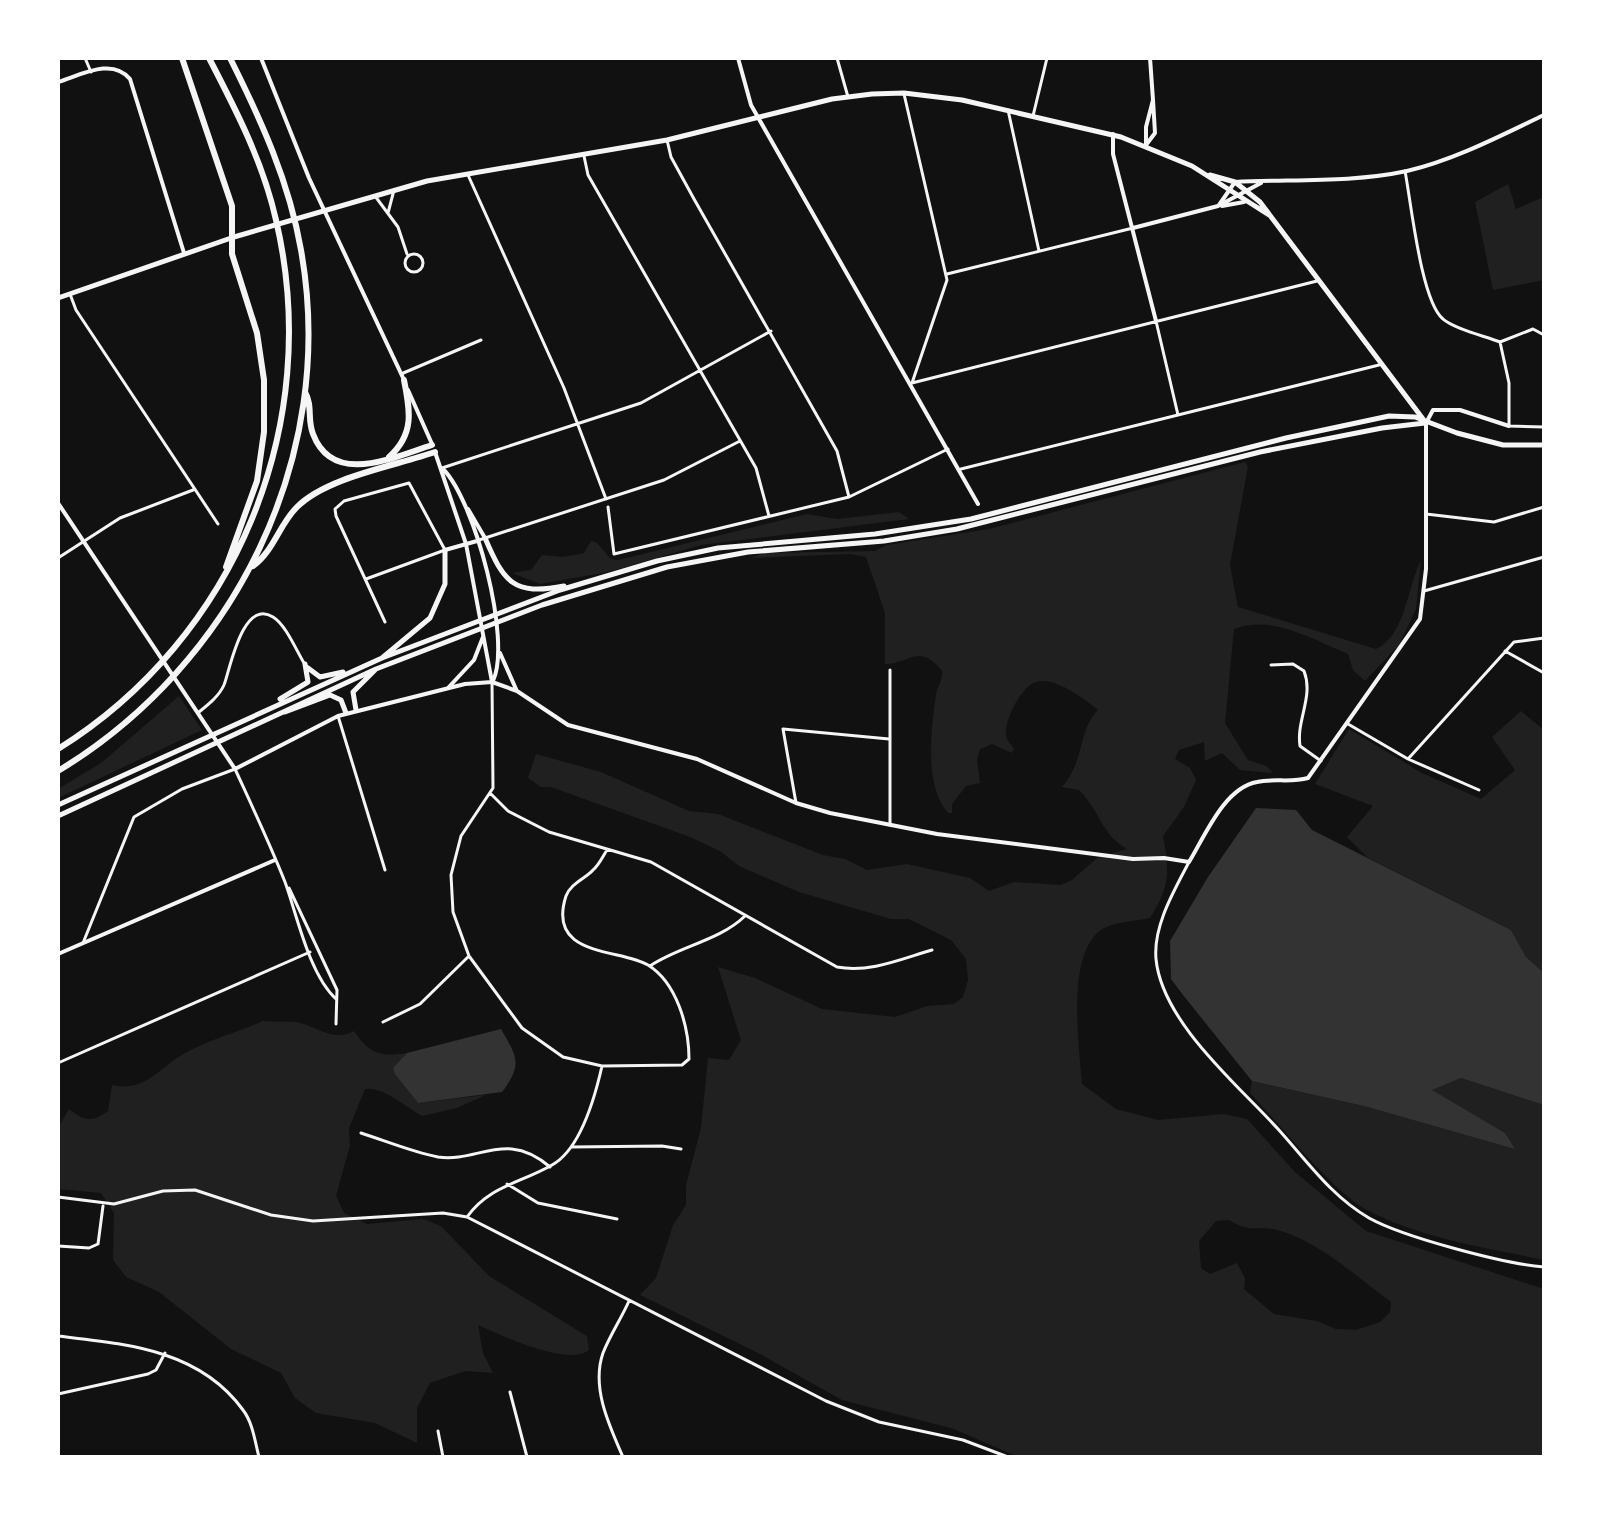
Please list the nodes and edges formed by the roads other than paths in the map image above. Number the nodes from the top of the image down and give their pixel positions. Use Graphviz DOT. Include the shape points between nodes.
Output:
graph roads {
  1 [pos="85,58"];
  2 [pos="182,58"];
  3 [pos="209,58"];
  4 [pos="230,58"];
  5 [pos="261,58"];
  6 [pos="738,58"];
  7 [pos="837,58"];
  8 [pos="1047,58"];
  9 [pos="1150,58"];
  10 [pos="91,72"];
  11 [pos="58,82"];
  12 [pos="904,93"];
  13 [pos="848,97"];
  14 [pos="1153,100"];
  15 [pos="1008,110"];
  16 [pos="1544,115"];
  17 [pos="1033,117"];
  18 [pos="760,118"];
  19 [pos="1113,134"];
  20 [pos="667,140"];
  21 [pos="1146,145"];
  22 [pos="584,152"];
  23 [pos="1405,171"];
  24 [pos="467,172"];
  25 [pos="1207,174"];
  26 [pos="1235,182"];
  27 [pos="1261,183"];
  28 [pos="394,190"];
  29 [pos="1246,190"];
  30 [pos="1226,191"];
  31 [pos="375,196"];
  32 [pos="1235,196"];
  33 [pos="1244,202"];
  34 [pos="1219,206"];
  35 [pos="326,210"];
  36 [pos="388,213"];
  37 [pos="1269,215"];
  38 [pos="1133,228"];
  39 [pos="234,237"];
  40 [pos="1039,251"];
  41 [pos="407,254"];
  42 [pos="185,256"];
  43 [pos="947,274"];
  44 [pos="1317,281"];
  45 [pos="70,294"];
  46 [pos="58,298"];
  47 [pos="1156,321"];
  48 [pos="771,331"];
  49 [pos="1544,335"];
  50 [pos="481,340"];
  51 [pos="1500,342"];
  52 [pos="1379,365"];
  53 [pos="701,371"];
  54 [pos="402,377"];
  55 [pos="912,383"];
  56 [pos="305,392"];
  57 [pos="1178,415"];
  58 [pos="1426,423"];
  59 [pos="578,424"];
  60 [pos="1509,426"];
  61 [pos="1544,427"];
  62 [pos="740,441"];
  63 [pos="1544,445"];
  64 [pos="434,448"];
  65 [pos="948,449"];
  66 [pos="376,463"];
  67 [pos="442,468"];
  68 [pos="961,469"];
  69 [pos="193,490"];
  70 [pos="849,497"];
  71 [pos="606,499"];
  72 [pos="463,502"];
  73 [pos="58,503"];
  74 [pos="978,504"];
  75 [pos="608,507"];
  76 [pos="1544,507"];
  77 [pos="1426,514"];
  78 [pos="769,516"];
  79 [pos="218,524"];
  80 [pos="485,538"];
  81 [pos="477,540"];
  82 [pos="83,542"];
  83 [pos="466,544"];
  84 [pos="445,550"];
  85 [pos="1544,557"];
  86 [pos="58,558"];
  87 [pos="252,567"];
  88 [pos="366,579"];
  89 [pos="592,580"];
  90 [pos="217,589"];
  91 [pos="1424,591"];
  92 [pos="385,622"];
  93 [pos="484,635"];
  94 [pos="1544,638"];
  95 [pos="499,650"];
  96 [pos="1505,651"];
  97 [pos="382,658"];
  98 [pos="305,664"];
  99 [pos="1271,665"];
  100 [pos="376,669"];
  101 [pos="890,670"];
  102 [pos="349,672"];
  103 [pos="1544,673"];
  104 [pos="492,682"];
  105 [pos="447,688"];
  106 [pos="517,691"];
  107 [pos="356,710"];
  108 [pos="199,712"];
  109 [pos="259,712"];
  110 [pos="346,713"];
  111 [pos="338,716"];
  112 [pos="265,718"];
  113 [pos="1348,724"];
  114 [pos="889,739"];
  115 [pos="58,749"];
  116 [pos="1408,759"];
  117 [pos="1321,761"];
  118 [pos="235,769"];
  119 [pos="58,771"];
  120 [pos="1479,790"];
  121 [pos="490,793"];
  122 [pos="796,803"];
  123 [pos="58,805"];
  124 [pos="58,816"];
  125 [pos="890,825"];
  126 [pos="607,850"];
  127 [pos="275,860"];
  128 [pos="1189,862"];
  129 [pos="385,870"];
  130 [pos="286,885"];
  131 [pos="745,916"];
  132 [pos="83,943"];
  133 [pos="932,950"];
  134 [pos="310,952"];
  135 [pos="58,954"];
  136 [pos="469,956"];
  137 [pos="650,967"];
  138 [pos="336,999"];
  139 [pos="383,1022"];
  140 [pos="336,1024"];
  141 [pos="58,1063"];
  142 [pos="602,1066"];
  143 [pos="361,1133"];
  144 [pos="571,1147"];
  145 [pos="681,1149"];
  146 [pos="550,1167"];
  147 [pos="507,1184"];
  148 [pos="58,1197"];
  149 [pos="103,1204"];
  150 [pos="467,1217"];
  151 [pos="617,1219"];
  152 [pos="58,1246"];
  153 [pos="1544,1267"];
  154 [pos="629,1301"];
  155 [pos="58,1336"];
  156 [pos="165,1352"];
  157 [pos="510,1392"];
  158 [pos="58,1394"];
  159 [pos="438,1431"];
  160 [pos="259,1457"];
  161 [pos="443,1457"];
  162 [pos="527,1457"];
  163 [pos="623,1457"];
  164 [pos="681,1457"];
  165 [pos="1008,1457"];
  1 -- 10 [label="street"];
  2 -- 39 [label="highway" via="232,206"];
  3 -- 90 [label="highway" via="266,182 283,255 290,328 285,403 272,464 247,534"];
  4 -- 56 [label="highway" via="270,141 293,213 307,302"];
  5 -- 35 [label="street"];
  6 -- 18 [label="street"];
  7 -- 13 [label="street"];
  8 -- 17 [label="street"];
  9 -- 14 [label="street"];
  10 -- 11 [label="street"];
  10 -- 42 [label="street" via="113,68 130,79"];
  12 -- 13 [label="main road"];
  12 -- 15 [label="main road"];
  12 -- 43 [label="street"];
  13 -- 18 [label="main road"];
  14 -- 21 [label="street"];
  14 -- 21 [label="street" via="1155,133"];
  15 -- 17 [label="main road"];
  15 -- 40 [label="street"];
  16 -- 23 [label="street"];
  17 -- 19 [label="main road"];
  18 -- 20 [label="main road"];
  18 -- 55 [label="street"];
  19 -- 21 [label="main road"];
  19 -- 38 [label="street" via="1113,154"];
  20 -- 22 [label="main road"];
  20 -- 48 [label="street" via="671,157"];
  21 -- 25 [label="main road"];
  22 -- 24 [label="main road"];
  22 -- 53 [label="street" via="588,175"];
  23 -- 27 [label="street"];
  23 -- 51 [label="street" via="1434,308 1447,322"];
  24 -- 28 [label="main road"];
  24 -- 59 [label="street"];
  25 -- 26 [label="main road"];
  25 -- 30 [label="main road"];
  26 -- 27 [label="street"];
  26 -- 29 [label="main road"];
  26 -- 30 [label="street"];
  27 -- 29 [label="street"];
  28 -- 31 [label="main road"];
  28 -- 36 [label="street"];
  29 -- 32 [label="street"];
  29 -- 37 [label="main road"];
  30 -- 32 [label="main road"];
  30 -- 34 [label="street"];
  31 -- 35 [label="main road"];
  31 -- 36 [label="street"];
  32 -- 33 [label="main road"];
  32 -- 34 [label="street"];
  33 -- 34 [label="street"];
  33 -- 37 [label="main road"];
  34 -- 38 [label="street"];
  35 -- 39 [label="main road"];
  35 -- 54 [label="street"];
  36 -- 41 [label="street"];
  37 -- 44 [label="main road"];
  38 -- 40 [label="street"];
  38 -- 47 [label="street"];
  39 -- 42 [label="main road"];
  39 -- 90 [label="highway" via="232,254 261,354 266,415 254,493"];
  40 -- 43 [label="street"];
  41 -- 41 [label="street" via="407,268 420,271 423,260"];
  42 -- 45 [label="main road"];
  43 -- 55 [label="street"];
  44 -- 47 [label="street"];
  44 -- 52 [label="main road"];
  45 -- 46 [label="main road"];
  45 -- 69 [label="street"];
  47 -- 55 [label="street"];
  47 -- 57 [label="street"];
  48 -- 53 [label="street"];
  48 -- 70 [label="street" via="837,451"];
  49 -- 51 [label="street" via="1533,329"];
  50 -- 54 [label="street"];
  51 -- 60 [label="street" via="1509,383"];
  52 -- 57 [label="street"];
  52 -- 58 [label="main road"];
  53 -- 59 [label="street" via="641,403"];
  53 -- 62 [label="street"];
  54 -- 64 [label="street"];
  54 -- 66 [label="highway" via="408,432 396,451"];
  55 -- 65 [label="street"];
  56 -- 66 [label="highway" via="313,435 326,453 353,465"];
  56 -- 87 [label="highway" via="286,481"];
  57 -- 68 [label="street"];
  58 -- 60 [label="street" via="1433,410 1442,408"];
  58 -- 63 [label="main road" via="1503,445"];
  58 -- 77 [label="street"];
  58 -- 89 [label="main road" via="1401,415 1360,421 971,519 718,548"];
  58 -- 100 [label="main road" via="1260,452 957,529 748,552 667,567 542,605"];
  59 -- 67 [label="street"];
  59 -- 71 [label="street"];
  60 -- 61 [label="street"];
  62 -- 71 [label="street" via="664,480"];
  62 -- 78 [label="street" via="761,481"];
  64 -- 66 [label="highway"];
  64 -- 67 [label="street"];
  64 -- 87 [label="highway" via="313,494 287,518 263,559"];
  65 -- 68 [label="street"];
  65 -- 70 [label="street"];
  67 -- 72 [label="street"];
  67 -- 83 [label="street"];
  68 -- 74 [label="street"];
  69 -- 79 [label="street"];
  69 -- 82 [label="street" via="120,518"];
  70 -- 78 [label="street"];
  71 -- 80 [label="street"];
  72 -- 80 [label="street"];
  72 -- 81 [label="street"];
  73 -- 82 [label="street"];
  75 -- 78 [label="street" via="614,554"];
  76 -- 77 [label="street" via="1494,522"];
  77 -- 91 [label="street"];
  80 -- 81 [label="street"];
  80 -- 89 [label="main road" via="504,577 524,589"];
  81 -- 83 [label="street"];
  81 -- 95 [label="street"];
  82 -- 86 [label="street"];
  82 -- 108 [label="street"];
  83 -- 84 [label="street"];
  83 -- 93 [label="street"];
  84 -- 88 [label="street"];
  84 -- 88 [label="street" via="409,483 344,501 335,509"];
  84 -- 97 [label="main road" via="448,567 438,604 417,632"];
  85 -- 91 [label="street"];
  87 -- 119 [label="highway" via="178,673 113,733"];
  88 -- 92 [label="street"];
  89 -- 97 [label="main road"];
  90 -- 115 [label="highway" via="149,677"];
  91 -- 113 [label="street" via="1420,619"];
  93 -- 104 [label="street"];
  93 -- 105 [label="street" via="474,660"];
  94 -- 96 [label="street" via="1520,638"];
  95 -- 104 [label="street"];
  95 -- 106 [label="street"];
  96 -- 103 [label="street"];
  96 -- 116 [label="street"];
  97 -- 102 [label="main road"];
  98 -- 102 [label="main road" via="320,677"];
  98 -- 108 [label="street" via="277,620 261,615 238,637 224,686"];
  98 -- 109 [label="main road" via="306,684"];
  99 -- 117 [label="street" via="1293,664 1304,671 1308,688 1298,736 1300,746"];
  100 -- 107 [label="main road" via="353,692"];
  100 -- 112 [label="main road"];
  101 -- 114 [label="street"];
  102 -- 109 [label="main road"];
  104 -- 105 [label="street"];
  104 -- 106 [label="street"];
  104 -- 121 [label="street"];
  105 -- 107 [label="street"];
  106 -- 122 [label="street" via="568,725 697,759"];
  107 -- 110 [label="street"];
  108 -- 118 [label="street"];
  109 -- 123 [label="main road"];
  110 -- 111 [label="street"];
  110 -- 112 [label="main road" via="341,700 330,695"];
  111 -- 118 [label="street"];
  111 -- 129 [label="street"];
  112 -- 124 [label="main road"];
  113 -- 116 [label="street"];
  113 -- 117 [label="street"];
  114 -- 122 [label="street" via="783,729"];
  114 -- 125 [label="street"];
  116 -- 120 [label="street"];
  117 -- 128 [label="street" via="1304,779 1240,788"];
  118 -- 127 [label="street"];
  118 -- 132 [label="street" via="137,813"];
  121 -- 126 [label="street" via="523,821"];
  121 -- 136 [label="street" via="461,836 451,875 453,912"];
  122 -- 125 [label="street"];
  125 -- 128 [label="street"];
  126 -- 131 [label="street" via="651,862"];
  126 -- 137 [label="street" via="593,871 571,887 564,908 567,927 588,949"];
  127 -- 130 [label="street"];
  127 -- 132 [label="street"];
  128 -- 153 [label="street" via="1159,932 1156,961 1178,1013 1213,1059 1321,1179 1361,1213 1419,1237"];
  130 -- 134 [label="street"];
  130 -- 138 [label="street" via="337,990"];
  131 -- 133 [label="street" via="844,968 882,966"];
  131 -- 137 [label="street" via="727,931 671,952"];
  132 -- 135 [label="street"];
  134 -- 138 [label="street"];
  134 -- 141 [label="street"];
  136 -- 139 [label="street" via="420,1004"];
  136 -- 142 [label="street" via="532,1038 563,1057"];
  137 -- 142 [label="street" via="681,1009 689,1059 682,1065"];
  138 -- 140 [label="street"];
  142 -- 144 [label="street"];
  143 -- 146 [label="street" via="441,1158 516,1150"];
  144 -- 145 [label="street"];
  144 -- 146 [label="street"];
  146 -- 147 [label="street"];
  147 -- 150 [label="street" via="483,1198"];
  147 -- 151 [label="street" via="538,1203"];
  148 -- 149 [label="street"];
  149 -- 150 [label="street" via="179,1189 313,1221 443,1213"];
  149 -- 152 [label="street" via="98,1244"];
  150 -- 154 [label="street"];
  154 -- 163 [label="street" via="599,1372 604,1408"];
  154 -- 165 [label="street" via="826,1401 879,1422 963,1440"];
  155 -- 156 [label="street"];
  156 -- 158 [label="street" via="148,1374"];
  156 -- 160 [label="street" via="212,1380 243,1409"];
  157 -- 162 [label="street"];
  159 -- 161 [label="street"];
  163 -- 164 [label="street"];
}
